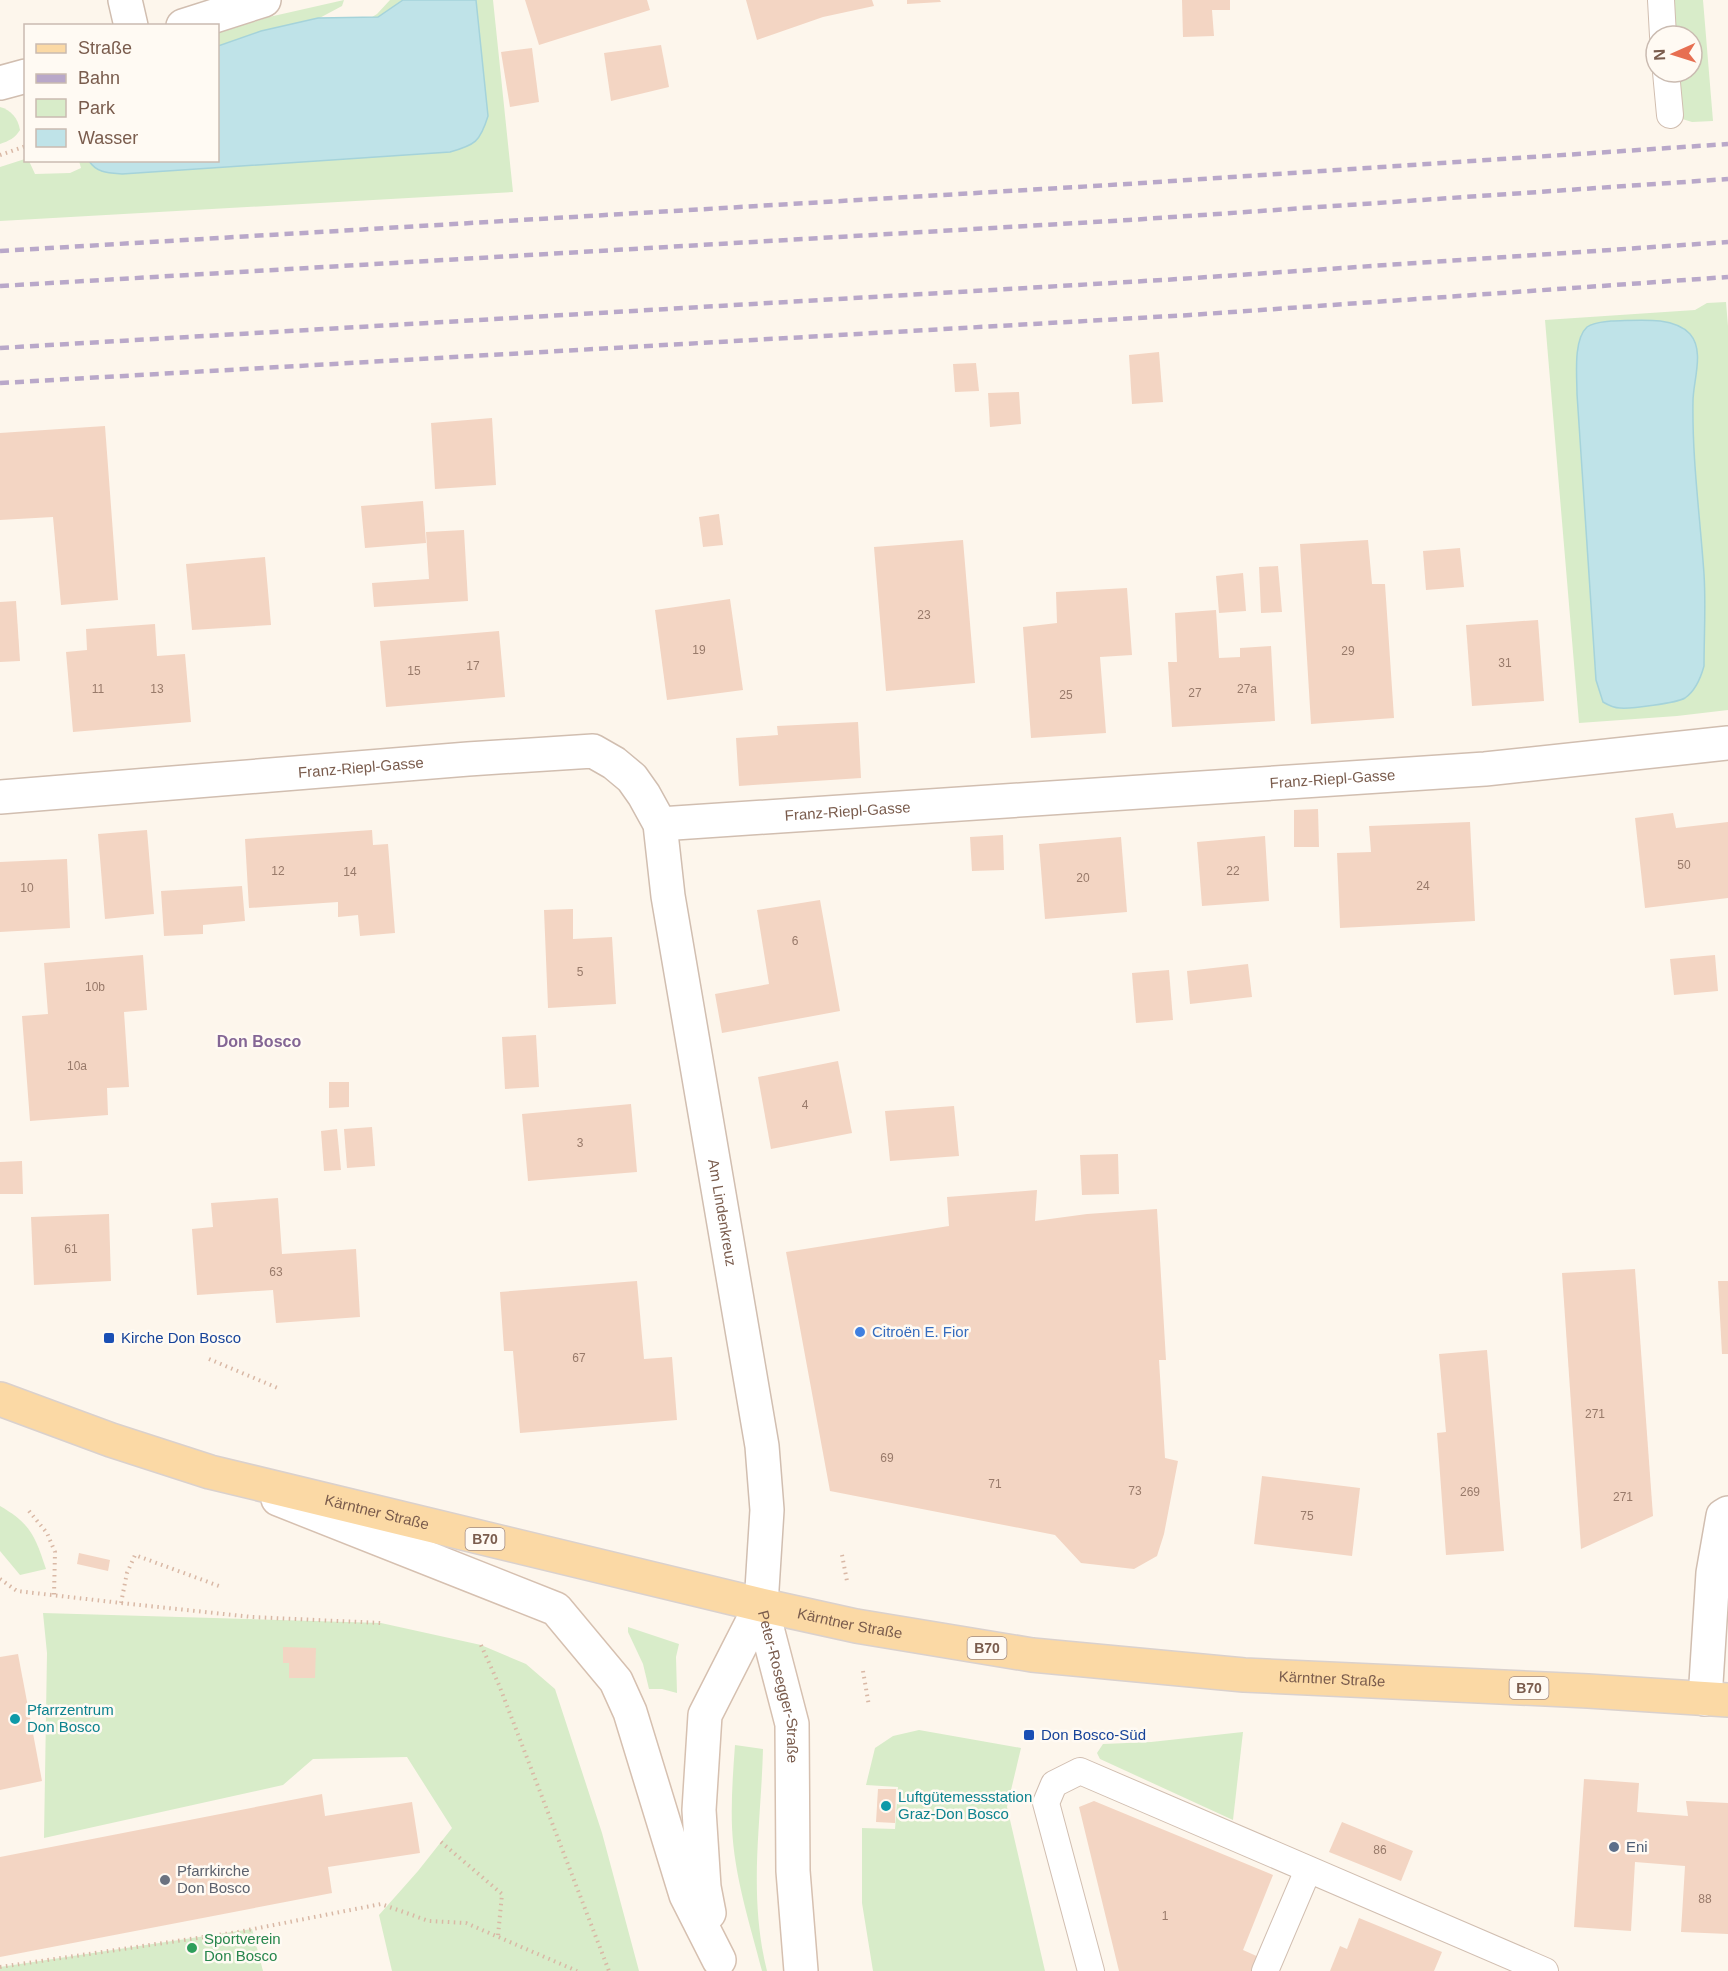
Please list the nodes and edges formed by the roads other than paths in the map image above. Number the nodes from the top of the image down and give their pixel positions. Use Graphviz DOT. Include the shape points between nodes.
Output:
graph roads {
  1 [pos="125,0"];
  2 [pos="264,0"];
  3 [pos="1661,0"];
  4 [pos="131,24"];
  5 [pos="189,24"];
  6 [pos="1663,24"];
  7 [pos="24,76"];
  8 [pos="0,82"];
  9 [pos="1667,84"];
  10 [pos="1670,115"];
  11 [pos="1728,743"];
  12 [pos="0,797"];
  13 [pos="660,824"];
  14 [pos="0,1399"];
  15 [pos="210,1472"];
  16 [pos="1728,1514"];
  17 [pos="761,1605"];
  18 [pos="1717,1700"];
  19 [pos="1308,1870"];
  20 [pos="720,1966"];
  21 [pos="801,1971"];
  22 [pos="1091,1971"];
  23 [pos="1265,1971"];
  24 [pos="1545,1971"];
  1 -- 4 [label="street"];
  2 -- 5 [label="street"];
  3 -- 6 [label="lane"];
  7 -- 8 [label="street"];
  9 -- 10 [label="lane"];
  11 -- 13 [label="street, Franz-Riepl-Gasse" via="1485,769"];
  12 -- 13 [label="street, Franz-Riepl-Gasse" via="593,751 632,778"];
  13 -- 17 [label="street, Am Lindenkreuz" via="668,896 762,1446 767,1510"];
  14 -- 15 [label="main road, Kärntner Straße / B70"];
  15 -- 17 [label="main road, Kärntner Straße / B70"];
  15 -- 20 [label="street" via="556,1608 616,1681 630,1712 686,1895"];
  16 -- 18 [label="street" via="1723,1516 1713,1573"];
  17 -- 18 [label="main road, Kärntner Straße / B70" via="856,1626 1032,1655 1244,1675"];
  17 -- 20 [label="street, Peter-Rosegger-Straße" via="705,1715 699,1810 704,1887"];
  17 -- 21 [label="street, Peter-Rosegger-Straße" via="792,1724 793,1861"];
  19 -- 22 [label="lane" via="1080,1771 1054,1784 1046,1803"];
  19 -- 23 [label="lane"];
  19 -- 24 [label="lane"];
}
